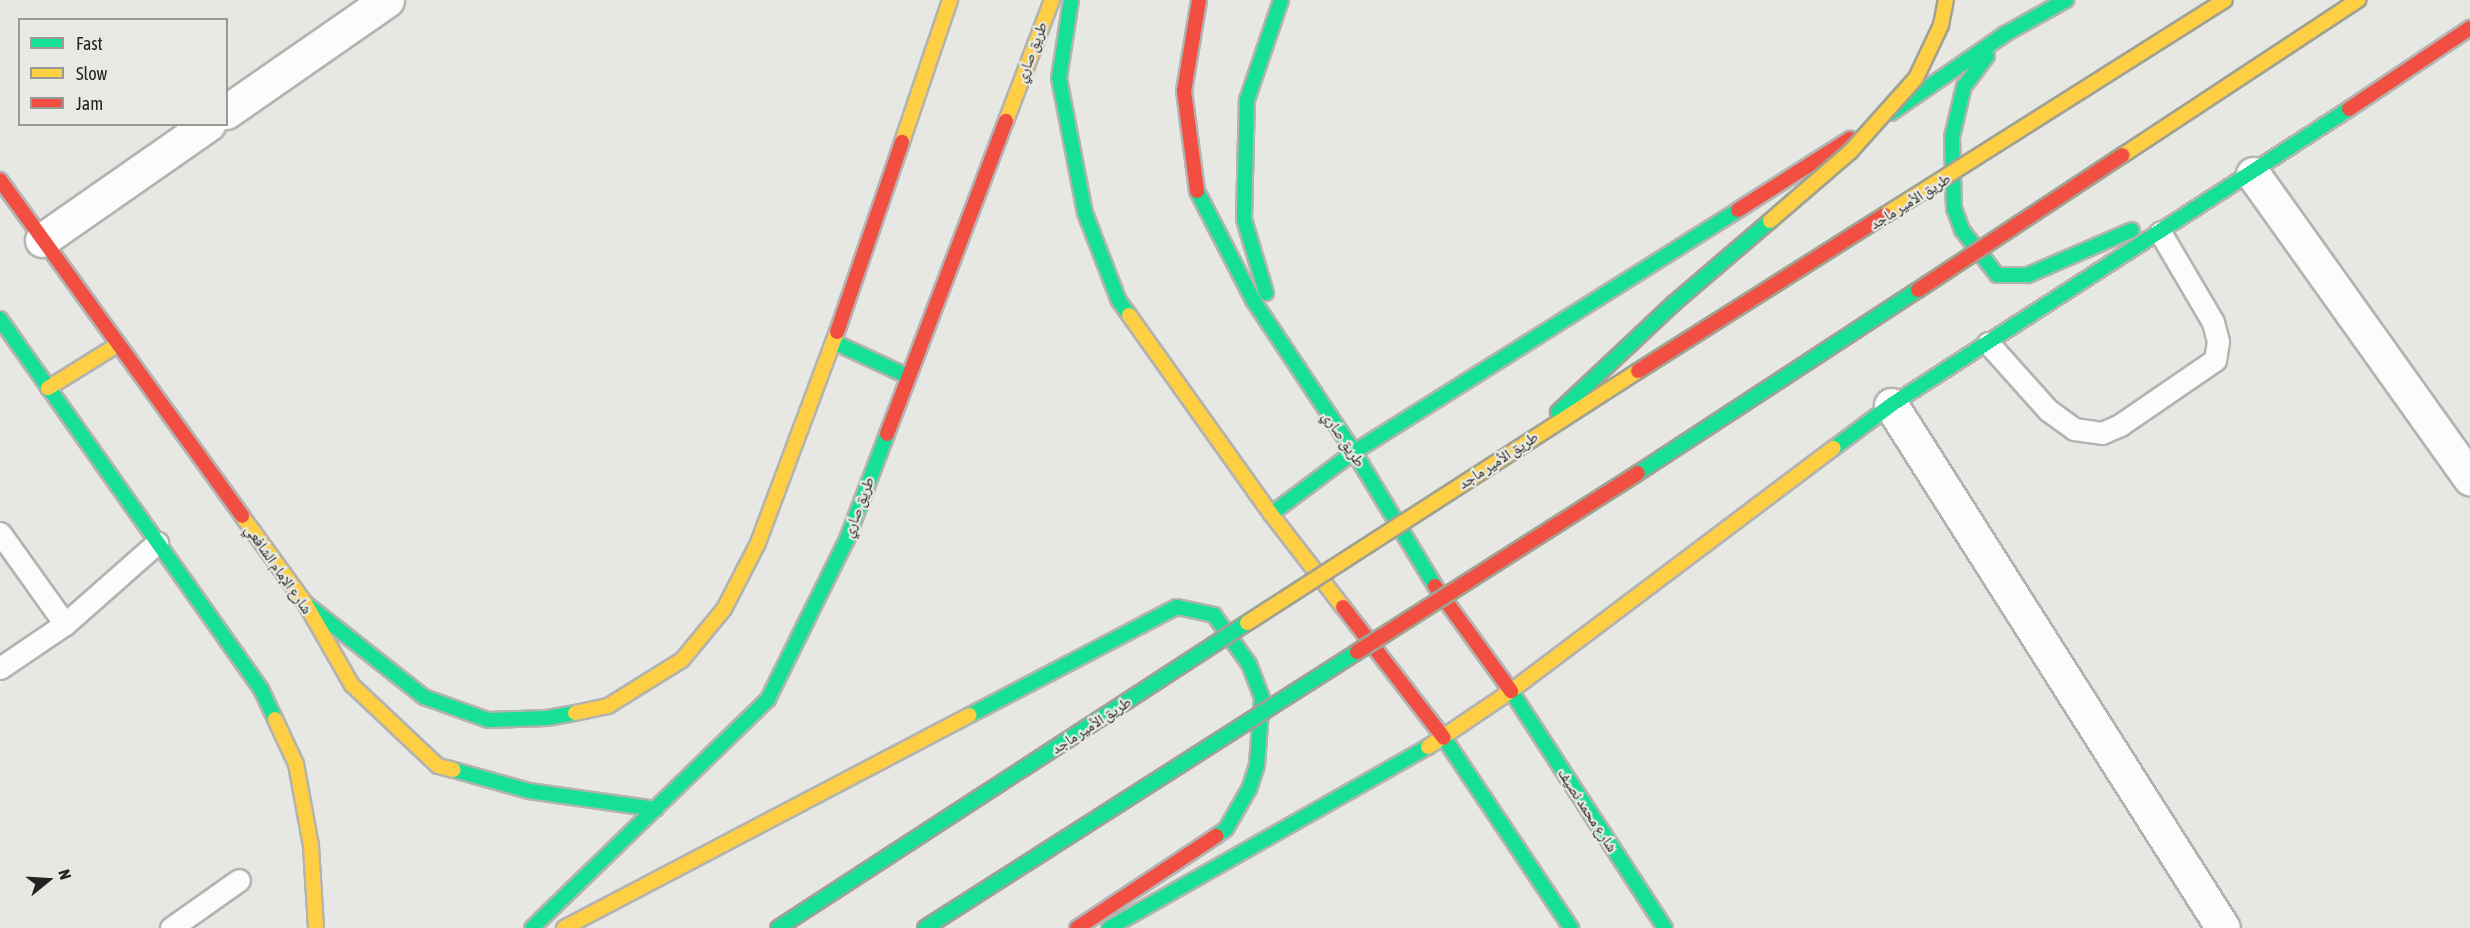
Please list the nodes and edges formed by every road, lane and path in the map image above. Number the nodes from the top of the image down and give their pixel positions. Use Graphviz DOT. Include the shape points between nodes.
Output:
graph roads {
  1 [pos="387,0"];
  2 [pos="950,0"];
  3 [pos="1052,0"];
  4 [pos="1071,0"];
  5 [pos="1199,0"];
  6 [pos="1281,0"];
  7 [pos="1946,0"];
  8 [pos="2066,0"];
  9 [pos="2225,0"];
  10 [pos="2358,0"];
  11 [pos="2470,28"];
  12 [pos="2005,34"];
  13 [pos="228,111"];
  14 [pos="205,126"];
  15 [pos="0,180"];
  16 [pos="2243,180"];
  17 [pos="2160,232"];
  18 [pos="42,240"];
  19 [pos="0,319"];
  20 [pos="834,342"];
  21 [pos="1988,343"];
  22 [pos="117,345"];
  23 [pos="907,376"];
  24 [pos="48,388"];
  25 [pos="1321,405"];
  26 [pos="1891,405"];
  27 [pos="1526,442"];
  28 [pos="1354,452"];
  29 [pos="2470,478"];
  30 [pos="1271,514"];
  31 [pos="0,533"];
  32 [pos="157,543"];
  33 [pos="305,603"];
  34 [pos="65,624"];
  35 [pos="0,668"];
  36 [pos="1511,691"];
  37 [pos="1444,738"];
  38 [pos="656,809"];
  39 [pos="240,880"];
  40 [pos="171,928"];
  41 [pos="316,928"];
  42 [pos="531,928"];
  43 [pos="564,928"];
  44 [pos="778,928"];
  45 [pos="925,928"];
  46 [pos="1077,928"];
  47 [pos="1109,928"];
  48 [pos="1571,928"];
  49 [pos="1665,928"];
  50 [pos="2223,928"];
  1 -- 13 [label="street"];
  2 -- 20 [label="main road"];
  3 -- 23 [label="main road, طريق صاري"];
  4 -- 30 [label="main road" via="1059,78 1085,213 1119,301"];
  5 -- 25 [label="main road, طريق صاري" via="1184,91 1197,191 1253,300"];
  6 -- 25 [label="main road" via="1247,100 1244,219 1269,304"];
  7 -- 27 [label="main road, bridge" via="1941,25 1916,78 1850,152 1673,304"];
  8 -- 12 [label="main road"];
  9 -- 27 [label="main road, طريق الأمير ماجد, bridge"];
  10 -- 45 [label="main road, bridge" via="1733,412"];
  11 -- 16 [label="main road"];
  12 -- 16 [label="main road" via="1964,86 1952,137 1954,208 1962,230 1997,275 2028,275 2073,259"];
  12 -- 28 [label="main road" via="1911,101"];
  14 -- 18 [label="street"];
  15 -- 18 [label="main road, شارع الإمام الشافعي"];
  16 -- 17 [label="main road"];
  16 -- 29 [label="street"];
  17 -- 21 [label="main road"];
  17 -- 21 [label="lane" via="2213,322 2218,340 2216,360 2120,425 2102,433 2074,429 2048,410"];
  18 -- 22 [label="main road, شارع الإمام الشافعي"];
  19 -- 24 [label="main road"];
  20 -- 23 [label="main road"];
  20 -- 33 [label="main road" via="758,543 724,609 682,660 608,706 548,718 488,720 424,697"];
  21 -- 26 [label="main road"];
  22 -- 24 [label="main road"];
  22 -- 33 [label="main road, شارع الإمام الشافعي"];
  23 -- 38 [label="main road, طريق صاري" via="846,539 768,699"];
  24 -- 32 [label="main road"];
  25 -- 28 [label="main road, طريق صاري"];
  26 -- 36 [label="main road"];
  26 -- 50 [label="street"];
  27 -- 44 [label="main road, طريق الأمير ماجد, bridge"];
  28 -- 30 [label="main road"];
  28 -- 36 [label="main road, طريق صاري" via="1421,566"];
  30 -- 37 [label="main road"];
  31 -- 34 [label="lane"];
  32 -- 34 [label="lane"];
  32 -- 41 [label="main road" via="261,689 296,764 311,846"];
  33 -- 38 [label="main road, شارع الإمام الشافعي" via="352,685 438,766 529,791"];
  34 -- 35 [label="lane"];
  36 -- 37 [label="main road"];
  36 -- 49 [label="main road, شارع محمد نصيف"];
  37 -- 47 [label="main road"];
  37 -- 48 [label="main road"];
  38 -- 42 [label="main road, طريق صاري"];
  39 -- 40 [label="lane"];
  43 -- 46 [label="main road" via="1177,607 1214,615 1249,664 1262,698 1257,765 1249,789 1226,829"];
}
